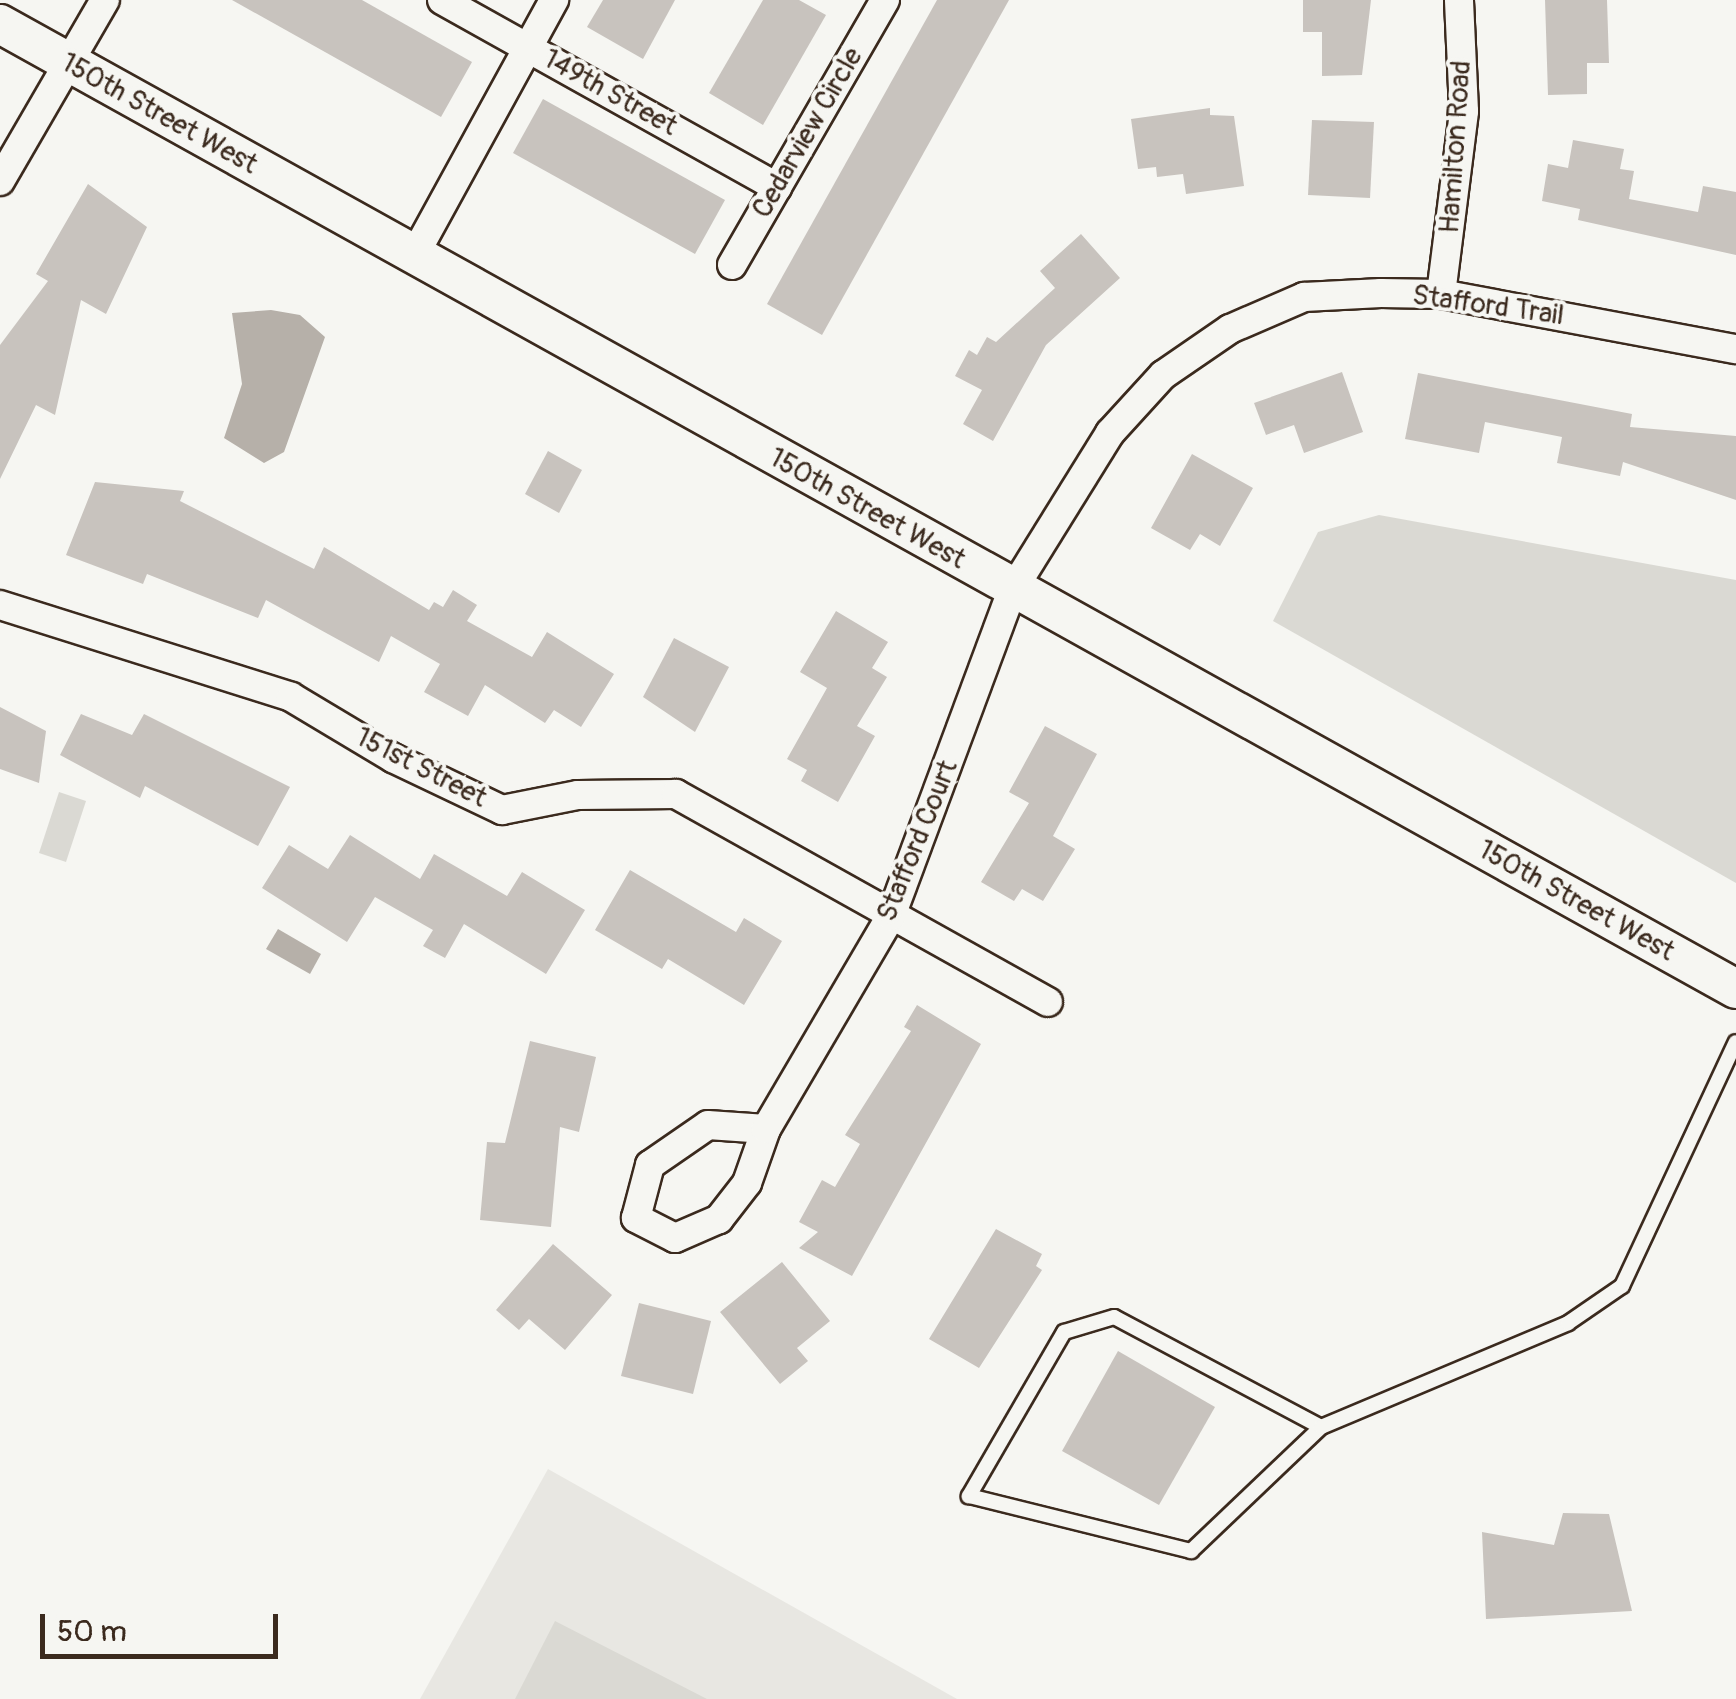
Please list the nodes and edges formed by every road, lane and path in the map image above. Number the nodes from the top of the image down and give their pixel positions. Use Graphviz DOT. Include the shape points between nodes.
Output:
graph roads {
  1 [pos="105,0"];
  2 [pos="442,0"];
  3 [pos="554,0"];
  4 [pos="885,0"];
  5 [pos="1459,0"];
  6 [pos="0,24"];
  7 [pos="527,47"];
  8 [pos="67,64"];
  9 [pos="0,181"];
  10 [pos="777,187"];
  11 [pos="415,254"];
  12 [pos="732,265"];
  13 [pos="1441,294"];
  14 [pos="1736,348"];
  15 [pos="1012,591"];
  16 [pos="0,606"];
  17 [pos="892,916"];
  18 [pos="1736,989"];
  19 [pos="1048,1002"];
  20 [pos="1736,1042"];
  21 [pos="766,1129"];
  22 [pos="1320,1427"];
  1 -- 8 [label="street"];
  2 -- 7 [label="street, 149th Street"];
  3 -- 7 [label="street"];
  4 -- 10 [label="street, Cedarview Circle"];
  5 -- 13 [label="street, Hamilton Road" via="1464,111"];
  6 -- 8 [label="street, 150th Street West"];
  7 -- 10 [label="street, 149th Street"];
  7 -- 11 [label="street"];
  8 -- 9 [label="street"];
  8 -- 11 [label="street, 150th Street West"];
  10 -- 12 [label="street, Cedarview Circle"];
  11 -- 15 [label="street, 150th Street West"];
  13 -- 14 [label="street, Stafford Trail"];
  13 -- 15 [label="street, Stafford Trail" via="1304,297 1230,328 1163,375 1110,433"];
  15 -- 17 [label="street, Stafford Court"];
  15 -- 18 [label="street, 150th Street West"];
  16 -- 17 [label="street, 151st Street" via="291,697 393,758 502,810 578,795 676,794"];
  17 -- 19 [label="street, 151st Street"];
  17 -- 21 [label="street, Stafford Court"];
  20 -- 22 [label="lane" via="1622,1286 1568,1323"];
  21 -- 21 [label="street, Stafford Court" via="708,1126 650,1166 636,1218 676,1238 719,1219 747,1182"];
  22 -- 22 [label="lane" via="1114,1317 1064,1332 969,1496 1191,1551"];
}
